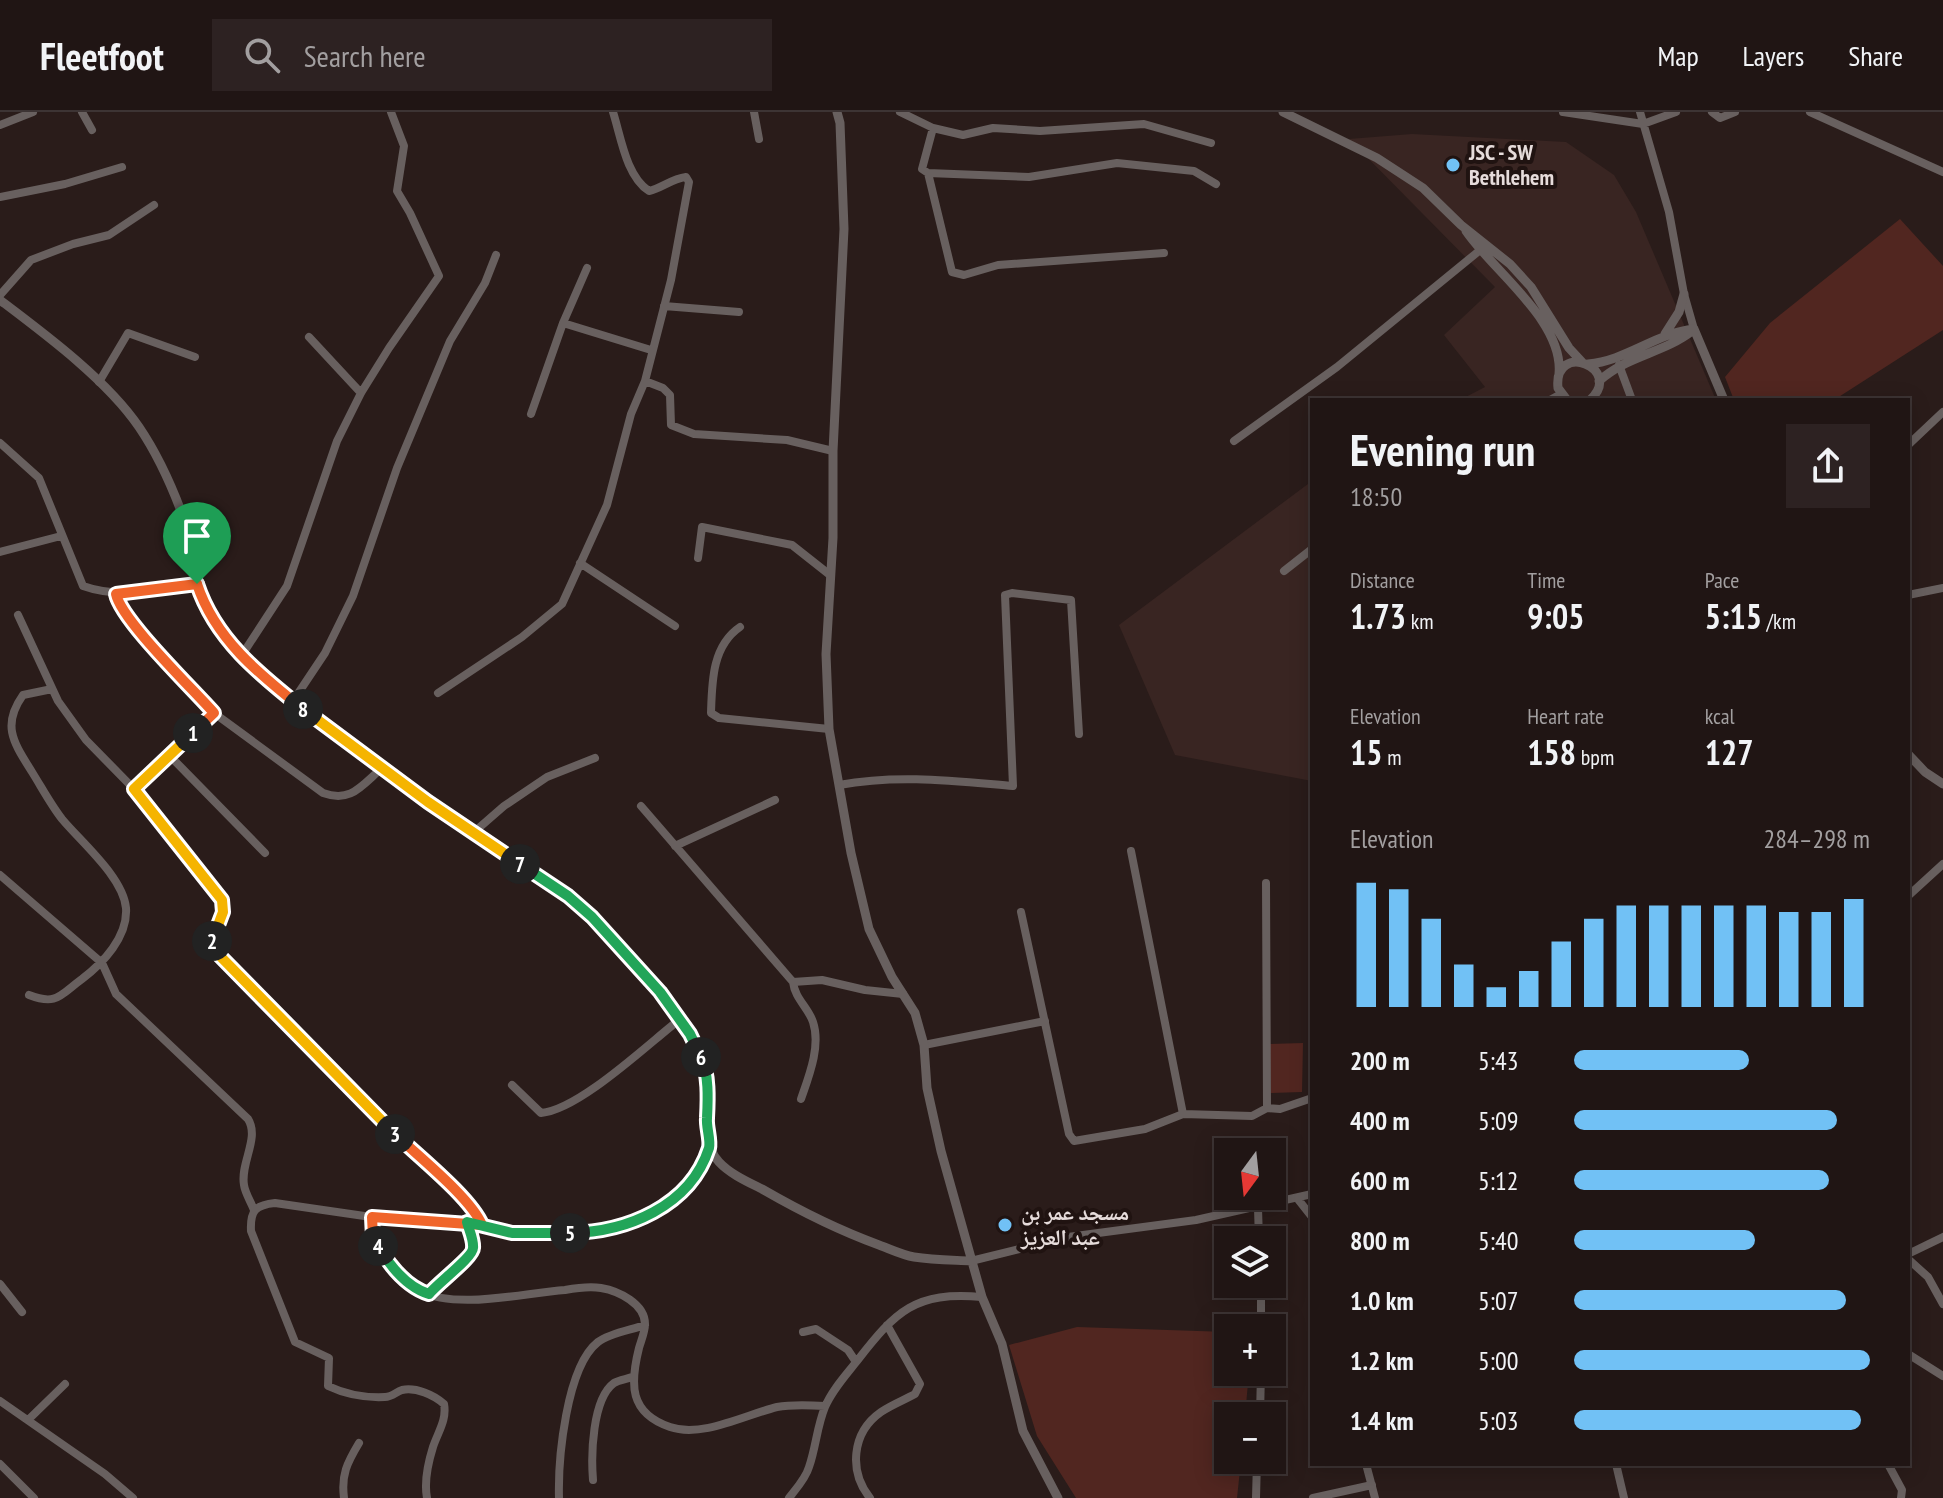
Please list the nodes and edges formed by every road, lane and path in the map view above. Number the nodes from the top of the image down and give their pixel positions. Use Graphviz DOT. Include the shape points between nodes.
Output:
graph roads {
  1 [pos="33,112"];
  2 [pos="82,112"];
  3 [pos="391,112"];
  4 [pos="613,112"];
  5 [pos="754,112"];
  6 [pos="847,112"];
  7 [pos="900,112"];
  8 [pos="1283,112"];
  9 [pos="1567,112"];
  10 [pos="1640,112"];
  11 [pos="1676,112"];
  12 [pos="1712,112"];
  13 [pos="1735,112"];
  14 [pos="1810,112"];
  15 [pos="838,117"];
  16 [pos="1643,124"];
  17 [pos="0,125"];
  18 [pos="933,128"];
  19 [pos="92,130"];
  20 [pos="759,139"];
  21 [pos="1211,143"];
  22 [pos="122,167"];
  23 [pos="1943,172"];
  24 [pos="928,173"];
  25 [pos="1216,184"];
  26 [pos="0,197"];
  27 [pos="154,205"];
  28 [pos="1461,225"];
  29 [pos="1479,251"];
  30 [pos="1164,253"];
  31 [pos="496,255"];
  32 [pos="587,268"];
  33 [pos="1684,294"];
  34 [pos="0,297"];
  35 [pos="664,306"];
  36 [pos="739,312"];
  37 [pos="563,323"];
  38 [pos="1694,329"];
  39 [pos="1664,336"];
  40 [pos="309,337"];
  41 [pos="651,350"];
  42 [pos="195,357"];
  43 [pos="1585,363"];
  44 [pos="1619,365"];
  45 [pos="1559,374"];
  46 [pos="645,381"];
  47 [pos="1599,381"];
  48 [pos="99,382"];
  49 [pos="361,393"];
  50 [pos="1564,397"];
  51 [pos="1592,398"];
  52 [pos="1631,398"];
  53 [pos="1723,398"];
  54 [pos="1943,412"];
  55 [pos="531,414"];
  56 [pos="1234,441"];
  57 [pos="0,443"];
  58 [pos="1910,443"];
  59 [pos="833,451"];
  60 [pos="61,536"];
  61 [pos="1310,551"];
  62 [pos="0,552"];
  63 [pos="698,558"];
  64 [pos="580,563"];
  65 [pos="1284,571"];
  66 [pos="830,575"];
  67 [pos="197,584"];
  68 [pos="1943,588"];
  69 [pos="116,594"];
  70 [pos="1910,595"];
  71 [pos="18,615"];
  72 [pos="675,626"];
  73 [pos="740,627"];
  74 [pos="242,655"];
  75 [pos="52,689"];
  76 [pos="438,693"];
  77 [pos="293,701"];
  78 [pos="214,713"];
  79 [pos="829,729"];
  80 [pos="1079,734"];
  81 [pos="169,755"];
  82 [pos="1910,756"];
  83 [pos="595,758"];
  84 [pos="382,768"];
  85 [pos="1943,784"];
  86 [pos="839,785"];
  87 [pos="134,789"];
  88 [pos="775,800"];
  89 [pos="641,806"];
  90 [pos="473,833"];
  91 [pos="675,846"];
  92 [pos="1131,851"];
  93 [pos="265,853"];
  94 [pos="1943,864"];
  95 [pos="0,875"];
  96 [pos="1266,883"];
  97 [pos="1910,894"];
  98 [pos="1021,912"];
  99 [pos="102,963"];
  100 [pos="793,982"];
  101 [pos="903,994"];
  102 [pos="29,995"];
  103 [pos="679,1020"];
  104 [pos="1045,1021"];
  105 [pos="924,1045"];
  106 [pos="512,1085"];
  107 [pos="801,1099"];
  108 [pos="1310,1099"];
  109 [pos="1267,1108"];
  110 [pos="1183,1114"];
  111 [pos="710,1146"];
  112 [pos="1310,1192"];
  113 [pos="1297,1198"];
  114 [pos="1286,1201"];
  115 [pos="254,1210"];
  116 [pos="1248,1210"];
  117 [pos="1310,1214"];
  118 [pos="372,1217"];
  119 [pos="467,1222"];
  120 [pos="482,1225"];
  121 [pos="1943,1237"];
  122 [pos="1910,1255"];
  123 [pos="1910,1258"];
  124 [pos="971,1261"];
  125 [pos="0,1284"];
  126 [pos="429,1294"];
  127 [pos="982,1297"];
  128 [pos="1943,1304"];
  129 [pos="22,1312"];
  130 [pos="645,1325"];
  131 [pos="887,1325"];
  132 [pos="803,1332"];
  133 [pos="1910,1355"];
  134 [pos="856,1362"];
  135 [pos="1943,1376"];
  136 [pos="632,1377"];
  137 [pos="65,1384"];
  138 [pos="0,1401"];
  139 [pos="825,1406"];
  140 [pos="28,1420"];
  141 [pos="359,1443"];
  142 [pos="0,1464"];
  143 [pos="1367,1466"];
  144 [pos="1616,1466"];
  145 [pos="1889,1466"];
  146 [pos="1257,1474"];
  147 [pos="593,1480"];
  148 [pos="1372,1485"];
  149 [pos="34,1498"];
  150 [pos="133,1498"];
  151 [pos="344,1498"];
  152 [pos="427,1498"];
  153 [pos="559,1498"];
  154 [pos="789,1498"];
  155 [pos="870,1498"];
  156 [pos="1058,1498"];
  157 [pos="1256,1498"];
  158 [pos="1313,1498"];
  159 [pos="1375,1498"];
  160 [pos="1624,1498"];
  161 [pos="1901,1498"];
  1 -- 17 [label="street"];
  2 -- 19 [label="street"];
  3 -- 49 [label="street" via="404,146 397,191 439,276"];
  4 -- 35 [label="street" via="640,185 649,191 673,179 686,177 689,182"];
  5 -- 20 [label="street"];
  6 -- 15 [label="street"];
  7 -- 18 [label="street"];
  8 -- 28 [label="street" via="1377,158 1423,188"];
  9 -- 16 [label="street"];
  10 -- 16 [label="street"];
  11 -- 16 [label="street"];
  12 -- 13 [label="street" via="1720,118"];
  14 -- 23 [label="street"];
  15 -- 59 [label="street" via="844,229"];
  16 -- 33 [label="street" via="1669,212"];
  18 -- 21 [label="street" via="963,135 993,128 1040,131 1144,124"];
  18 -- 24 [label="street" via="922,169"];
  22 -- 26 [label="street"];
  24 -- 25 [label="street" via="1029,177 1117,163 1194,171"];
  24 -- 30 [label="street" via="952,272 964,275 998,265"];
  27 -- 34 [label="street" via="109,235 31,260"];
  28 -- 29 [label="street"];
  28 -- 43 [label="street" via="1531,287 1569,348"];
  29 -- 45 [label="street" via="1515,287 1546,330"];
  29 -- 56 [label="street" via="1337,367"];
  31 -- 77 [label="street" via="450,341 397,468 353,596"];
  32 -- 37 [label="street"];
  33 -- 38 [label="street"];
  33 -- 39 [label="street"];
  34 -- 48 [label="street"];
  35 -- 36 [label="street"];
  35 -- 41 [label="street"];
  37 -- 41 [label="street"];
  37 -- 55 [label="street"];
  38 -- 39 [label="street"];
  38 -- 44 [label="street"];
  38 -- 53 [label="street"];
  39 -- 43 [label="street" via="1609,361"];
  40 -- 49 [label="street"];
  41 -- 46 [label="street"];
  42 -- 48 [label="street" via="128,333"];
  43 -- 45 [label="street" via="1568,364"];
  43 -- 47 [label="street" via="1594,368"];
  44 -- 47 [label="street"];
  44 -- 52 [label="street"];
  45 -- 50 [label="street"];
  46 -- 59 [label="street" via="670,395 671,425 683,430 787,440"];
  46 -- 64 [label="street" via="607,505"];
  47 -- 51 [label="street"];
  48 -- 67 [label="street" via="153,450 181,511"];
  49 -- 74 [label="street" via="337,441 287,586"];
  54 -- 58 [label="street"];
  57 -- 60 [label="street" via="39,478"];
  59 -- 66 [label="street"];
  60 -- 62 [label="street"];
  60 -- 69 [label="street" via="83,586"];
  61 -- 65 [label="street"];
  63 -- 66 [label="street" via="702,527 792,545"];
  64 -- 72 [label="street"];
  64 -- 76 [label="street" via="562,604"];
  66 -- 79 [label="street"];
  67 -- 69 [label="street"];
  67 -- 74 [label="street" via="214,625"];
  68 -- 70 [label="street"];
  69 -- 78 [label="street" via="151,644"];
  71 -- 75 [label="street"];
  73 -- 79 [label="street" via="728,636 715,666 711,713"];
  74 -- 77 [label="street"];
  75 -- 87 [label="street" via="86,740"];
  75 -- 99 [label="street" via="23,695 10,725 14,744 60,816 121,889 124,924"];
  77 -- 84 [label="street"];
  78 -- 81 [label="street"];
  78 -- 84 [label="street" via="336,798 349,796"];
  79 -- 86 [label="street"];
  80 -- 86 [label="street" via="1071,600 1012,593 1005,595 1013,786 911,777"];
  81 -- 87 [label="street"];
  81 -- 93 [label="street"];
  82 -- 85 [label="street"];
  83 -- 90 [label="street" via="547,777"];
  84 -- 90 [label="street"];
  86 -- 101 [label="street" via="869,929"];
  87 -- 120 [label="street" via="222,900 212,944 220,956"];
  88 -- 91 [label="street"];
  89 -- 91 [label="street"];
  90 -- 103 [label="street" via="592,917"];
  91 -- 100 [label="street"];
  92 -- 110 [label="street"];
  94 -- 97 [label="street"];
  95 -- 99 [label="street"];
  96 -- 109 [label="street"];
  98 -- 104 [label="street"];
  99 -- 102 [label="street" via="56,999"];
  99 -- 115 [label="street" via="116,994 252,1125 244,1184"];
  100 -- 101 [label="street" via="822,980"];
  100 -- 107 [label="street" via="813,1022 814,1061"];
  101 -- 105 [label="street"];
  103 -- 106 [label="street" via="594,1087 551,1112 541,1113"];
  103 -- 111 [label="street" via="704,1065"];
  104 -- 105 [label="street"];
  104 -- 110 [label="street" via="1074,1141 1145,1129"];
  105 -- 124 [label="street" via="927,1088"];
  108 -- 109 [label="street"];
  109 -- 110 [label="street" via="1252,1116"];
  111 -- 120 [label="street" via="672,1202 640,1220 586,1233 512,1233"];
  111 -- 124 [label="street" via="718,1161 739,1176 835,1229 910,1257"];
  112 -- 113 [label="street"];
  113 -- 114 [label="street"];
  113 -- 117 [label="street"];
  115 -- 118 [label="street" via="275,1203"];
  115 -- 152 [label="street" via="251,1231 295,1342 329,1358 328,1386 358,1397 421,1392 444,1404"];
  116 -- 124 [label="street" via="1068,1237"];
  118 -- 119 [label="street"];
  118 -- 126 [label="street" via="373,1237 387,1261"];
  119 -- 120 [label="street"];
  119 -- 126 [label="street" via="470,1258"];
  121 -- 122 [label="street"];
  123 -- 128 [label="street"];
  124 -- 127 [label="street"];
  125 -- 129 [label="street"];
  126 -- 130 [label="street" via="492,1299 602,1288 632,1302 642,1311"];
  127 -- 131 [label="street" via="927,1299"];
  127 -- 156 [label="street" via="1002,1344 1023,1431"];
  130 -- 136 [label="street"];
  130 -- 153 [label="street" via="599,1341 585,1356 562,1432"];
  131 -- 134 [label="street"];
  131 -- 155 [label="street" via="920,1384 915,1394 879,1413 860,1439 855,1470"];
  132 -- 134 [label="street" via="816,1329 848,1350"];
  133 -- 135 [label="street"];
  134 -- 139 [label="street"];
  136 -- 139 [label="street" via="635,1398 647,1414 683,1431 780,1407"];
  136 -- 147 [label="street" via="613,1383 602,1401 594,1429"];
  137 -- 140 [label="street"];
  138 -- 140 [label="street"];
  139 -- 154 [label="street" via="809,1470"];
  140 -- 150 [label="street"];
  141 -- 151 [label="street" via="343,1470"];
  142 -- 149 [label="street"];
  143 -- 148 [label="street"];
  144 -- 160 [label="street"];
  145 -- 161 [label="street"];
  146 -- 157 [label="street"];
  148 -- 158 [label="street"];
  148 -- 159 [label="street"];
}
